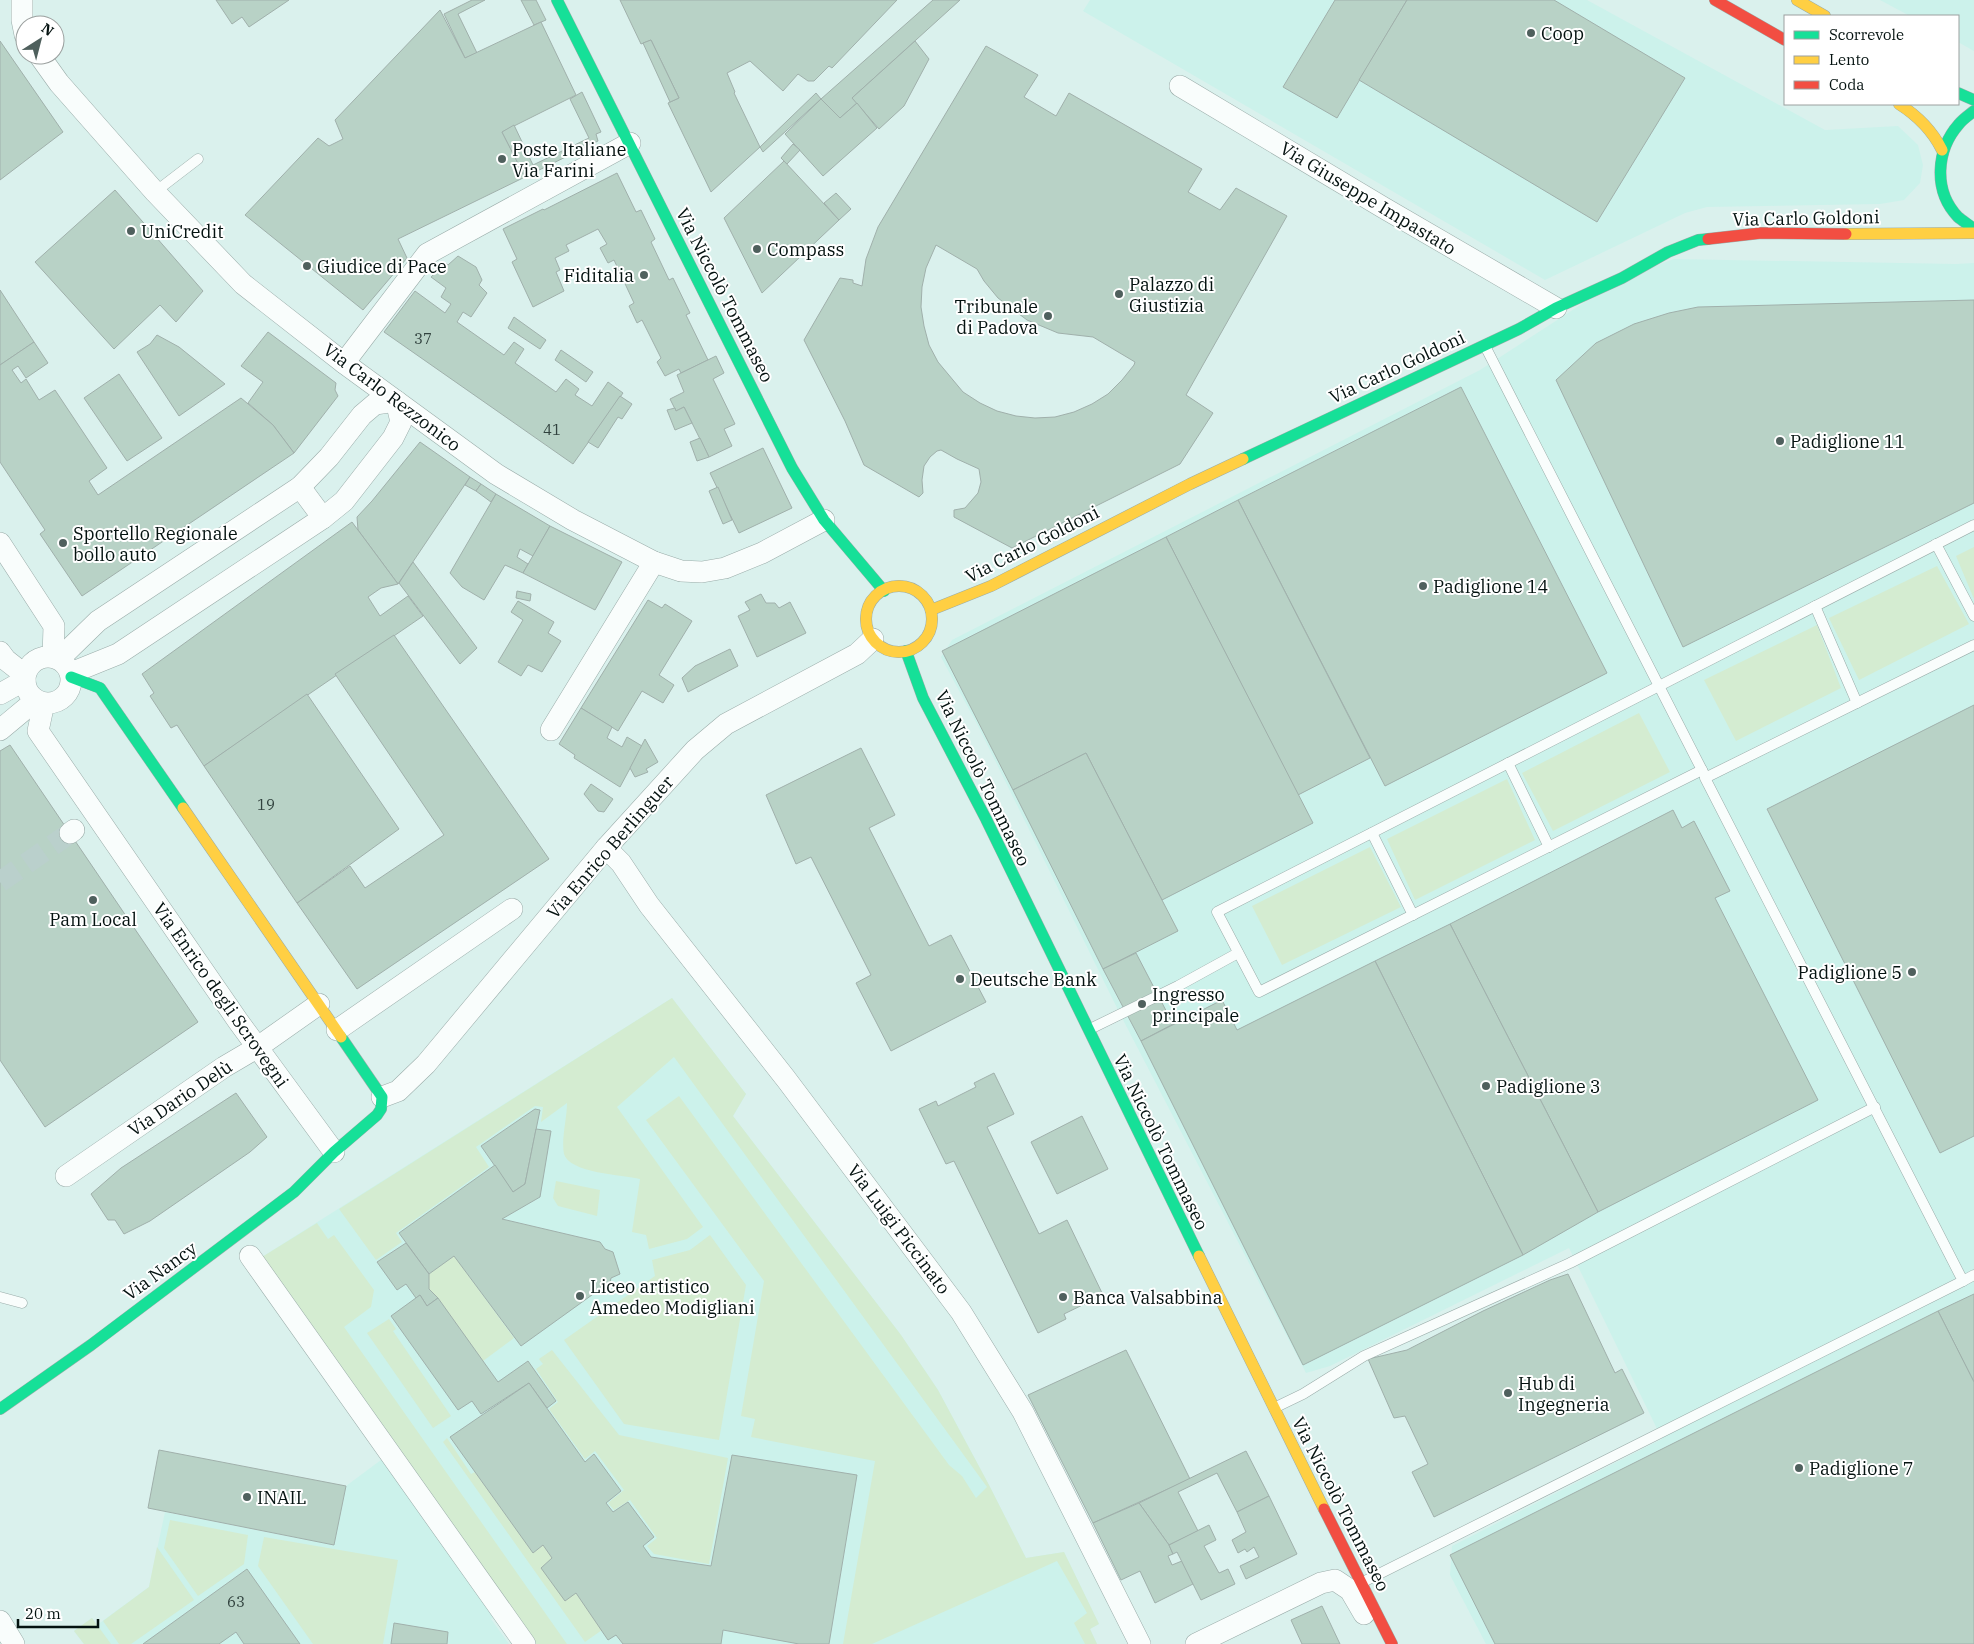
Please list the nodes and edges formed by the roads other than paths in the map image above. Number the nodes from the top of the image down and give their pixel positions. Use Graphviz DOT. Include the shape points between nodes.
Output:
graph roads {
  1 [pos="22,0"];
  2 [pos="557,0"];
  3 [pos="1715,0"];
  4 [pos="1798,0"];
  5 [pos="22,15"];
  6 [pos="1823,15"];
  7 [pos="1784,39"];
  8 [pos="46,65"];
  9 [pos="1180,86"];
  10 [pos="1959,93"];
  11 [pos="1974,100"];
  12 [pos="1900,105"];
  13 [pos="1974,111"];
  14 [pos="630,143"];
  15 [pos="1942,150"];
  16 [pos="198,159"];
  17 [pos="154,192"];
  18 [pos="1945,197"];
  19 [pos="1939,212"];
  20 [pos="1927,224"];
  21 [pos="1974,231"];
  22 [pos="1897,234"];
  23 [pos="1556,308"];
  24 [pos="1485,345"];
  25 [pos="344,363"];
  26 [pos="396,401"];
  27 [pos="300,487"];
  28 [pos="323,518"];
  29 [pos="824,520"];
  30 [pos="1974,525"];
  31 [pos="0,543"];
  32 [pos="1936,544"];
  33 [pos="654,562"];
  34 [pos="884,590"];
  35 [pos="1815,606"];
  36 [pos="931,610"];
  37 [pos="1974,616"];
  38 [pos="873,638"];
  39 [pos="1974,645"];
  40 [pos="906,651"];
  41 [pos="0,652"];
  42 [pos="63,667"];
  43 [pos="25,678"];
  44 [pos="1659,686"];
  45 [pos="0,694"];
  46 [pos="40,702"];
  47 [pos="1857,703"];
  48 [pos="0,730"];
  49 [pos="551,730"];
  50 [pos="1508,763"];
  51 [pos="1703,774"];
  52 [pos="1372,833"];
  53 [pos="1549,847"];
  54 [pos="606,848"];
  55 [pos="512,909"];
  56 [pos="1413,915"];
  57 [pos="1238,953"];
  58 [pos="319,1004"];
  59 [pos="337,1030"];
  60 [pos="1088,1031"];
  61 [pos="258,1047"];
  62 [pos="382,1097"];
  63 [pos="1875,1107"];
  64 [pos="334,1152"];
  65 [pos="66,1176"];
  66 [pos="250,1256"];
  67 [pos="1974,1276"];
  68 [pos="1963,1281"];
  69 [pos="0,1297"];
  70 [pos="22,1303"];
  71 [pos="0,1409"];
  72 [pos="1273,1409"];
  73 [pos="1361,1583"];
  74 [pos="0,1621"];
  75 [pos="1388,1635"];
  76 [pos="14,1644"];
  77 [pos="525,1644"];
  78 [pos="1140,1644"];
  79 [pos="1196,1644"];
  1 -- 5 [label="street"];
  2 -- 14 [label="street, Via Niccolò Tommaseo"];
  3 -- 7 [label="street"];
  4 -- 6 [label="street"];
  8 -- 17 [label="street, Via Carlo Rezzonico"];
  9 -- 23 [label="street, Via Giuseppe Impastato" via="1362,199"];
  10 -- 11 [label="street"];
  12 -- 15 [label="street" via="1923,121 1938,139"];
  13 -- 15 [label="street" via="1957,124"];
  14 -- 25 [label="street" via="427,254"];
  14 -- 29 [label="street, Via Niccolò Tommaseo" via="792,468"];
  15 -- 18 [label="street" via="1940,172"];
  16 -- 17 [label="lane"];
  17 -- 25 [label="street, Via Carlo Rezzonico" via="243,284"];
  18 -- 19 [label="street"];
  18 -- 21 [label="street" via="1956,214"];
  20 -- 22 [label="street, Via Carlo Goldoni"];
  21 -- 22 [label="street, Via Carlo Goldoni"];
  22 -- 23 [label="street, Via Carlo Goldoni" via="1761,233 1698,240"];
  23 -- 24 [label="street, Via Carlo Goldoni"];
  24 -- 36 [label="street, Via Carlo Goldoni" via="1190,484 991,586"];
  24 -- 44 [label="lane"];
  25 -- 26 [label="street, Via Carlo Rezzonico"];
  26 -- 27 [label="street" via="375,404 362,415 330,457"];
  26 -- 28 [label="street" via="400,422 393,438 344,500"];
  26 -- 33 [label="street, Via Carlo Rezzonico" via="496,474 572,520"];
  27 -- 28 [label="street"];
  27 -- 42 [label="street" via="98,621"];
  28 -- 42 [label="street" via="118,654"];
  29 -- 33 [label="street, Via Carlo Rezzonico" via="762,553 725,568 681,571"];
  29 -- 34 [label="street, Via Niccolò Tommaseo"];
  30 -- 32 [label="lane"];
  31 -- 42 [label="street" via="54,626"];
  32 -- 35 [label="lane"];
  32 -- 37 [label="lane"];
  33 -- 49 [label="street"];
  34 -- 36 [label="street" via="900,586 912,589 926,600"];
  34 -- 38 [label="street" via="875,597 868,612 868,629"];
  35 -- 44 [label="lane"];
  35 -- 47 [label="lane"];
  36 -- 40 [label="street" via="930,632 916,648"];
  38 -- 40 [label="street" via="887,650"];
  38 -- 54 [label="street, Via Enrico Berlinguer" via="857,654 726,724 695,750"];
  39 -- 47 [label="lane"];
  40 -- 60 [label="street, Via Niccolò Tommaseo" via="923,698 986,819"];
  41 -- 43 [label="street"];
  42 -- 43 [label="street" via="39,658 32,663"];
  42 -- 46 [label="street" via="71,686 67,694 53,703"];
  42 -- 58 [label="street" via="100,688"];
  43 -- 45 [label="street"];
  43 -- 46 [label="street" via="26,688"];
  44 -- 50 [label="lane"];
  44 -- 51 [label="lane"];
  46 -- 48 [label="street"];
  46 -- 61 [label="street, Via Enrico degli Scrovegni" via="38,731"];
  47 -- 51 [label="lane"];
  50 -- 52 [label="lane"];
  50 -- 53 [label="lane"];
  51 -- 53 [label="lane"];
  51 -- 63 [label="lane"];
  52 -- 56 [label="lane"];
  52 -- 57 [label="lane" via="1216,912"];
  53 -- 56 [label="lane"];
  54 -- 62 [label="street, Via Enrico Berlinguer" via="426,1064 398,1091"];
  54 -- 78 [label="street, Via Luigi Piccinato" via="621,863 649,905 786,1079 961,1312 1023,1412"];
  55 -- 59 [label="street"];
  56 -- 57 [label="lane" via="1259,992"];
  57 -- 60 [label="lane"];
  58 -- 59 [label="street"];
  58 -- 61 [label="street, Via Dario Delù"];
  59 -- 62 [label="street"];
  60 -- 72 [label="street, Via Niccolò Tommaseo"];
  61 -- 64 [label="street, Via Enrico degli Scrovegni"];
  61 -- 65 [label="street, Via Dario Delù"];
  62 -- 64 [label="street" via="377,1115"];
  63 -- 68 [label="lane"];
  63 -- 72 [label="lane" via="1570,1263 1364,1356 1304,1394"];
  64 -- 71 [label="street, Via Nancy" via="294,1192 232,1240"];
  66 -- 77 [label="street"];
  67 -- 68 [label="lane"];
  68 -- 73 [label="lane"];
  69 -- 70 [label="lane"];
  72 -- 73 [label="street, Via Niccolò Tommaseo"];
  73 -- 75 [label="street, Via Niccolò Tommaseo"];
  74 -- 76 [label="street"];
  75 -- 79 [label="street" via="1363,1613 1350,1590 1335,1580 1321,1583"];
}
